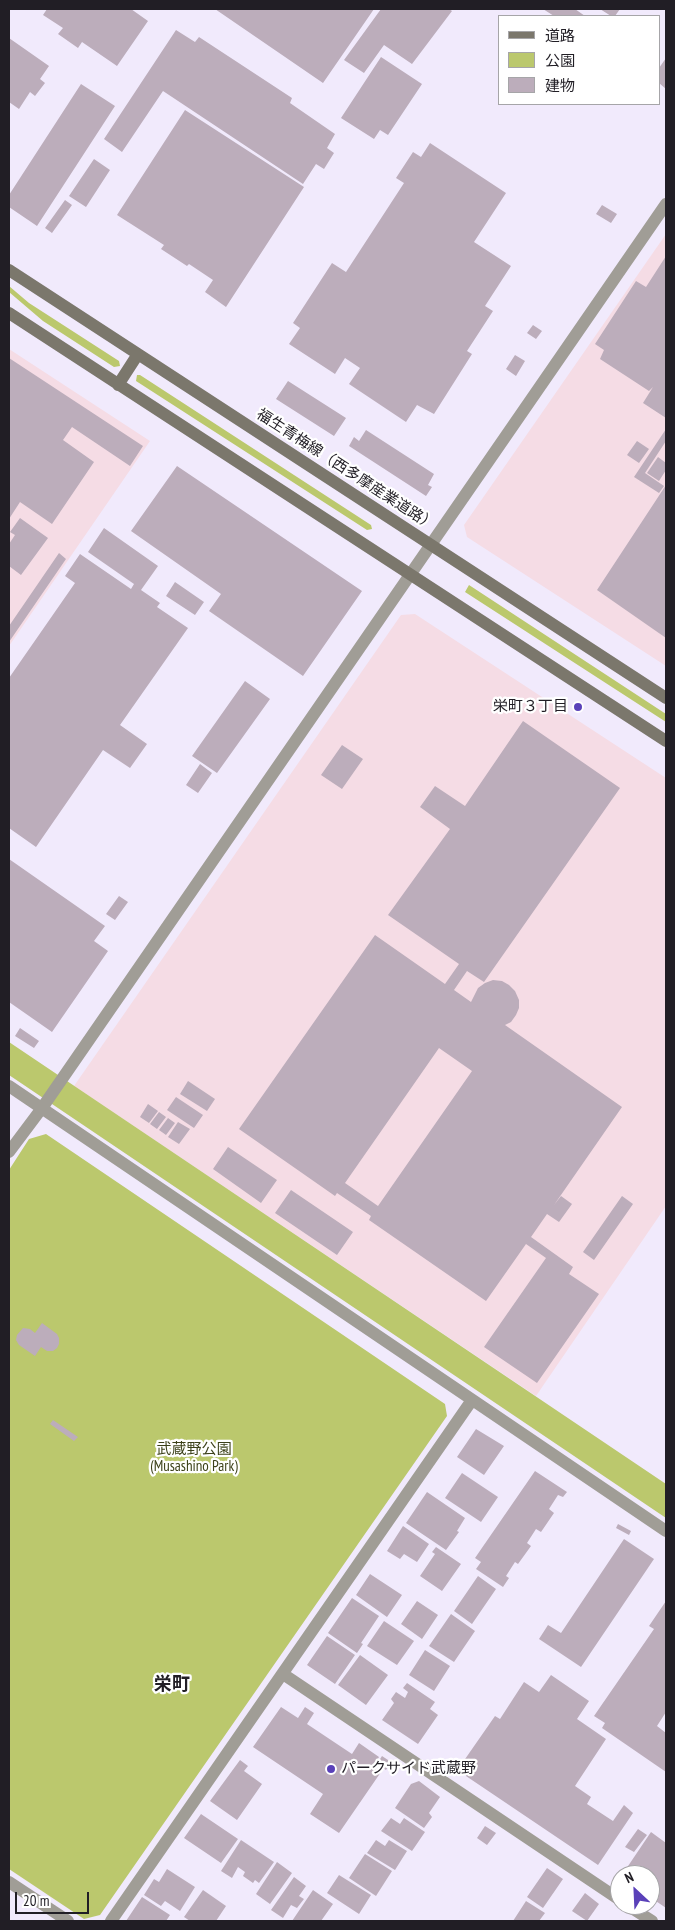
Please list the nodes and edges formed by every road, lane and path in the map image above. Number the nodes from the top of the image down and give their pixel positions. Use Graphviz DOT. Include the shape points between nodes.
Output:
graph roads {
  1 [pos="666,204"];
  2 [pos="9,270"];
  3 [pos="9,313"];
  4 [pos="138,354"];
  5 [pos="118,385"];
  6 [pos="431,545"];
  7 [pos="411,575"];
  8 [pos="666,698"];
  9 [pos="666,742"];
  10 [pos="9,1086"];
  11 [pos="42,1108"];
  12 [pos="9,1152"];
  13 [pos="472,1400"];
  14 [pos="666,1531"];
  15 [pos="283,1674"];
  16 [pos="9,1882"];
  17 [pos="610,1893"];
  18 [pos="68,1921"];
  19 [pos="111,1921"];
  1 -- 6 [label="street"];
  2 -- 4 [label="main road, 福生青梅線（西多摩産業道路）"];
  3 -- 5 [label="main road"];
  4 -- 5 [label="main road"];
  4 -- 6 [label="main road, 福生青梅線（西多摩産業道路）"];
  5 -- 7 [label="main road"];
  6 -- 7 [label="street"];
  6 -- 8 [label="main road, 福生青梅線（西多摩産業道路）"];
  7 -- 9 [label="main road"];
  7 -- 11 [label="street"];
  10 -- 11 [label="street"];
  11 -- 12 [label="street"];
  11 -- 13 [label="street"];
  13 -- 14 [label="street"];
  13 -- 15 [label="street"];
  15 -- 17 [label="street"];
  15 -- 19 [label="street"];
  16 -- 18 [label="street"];
}
